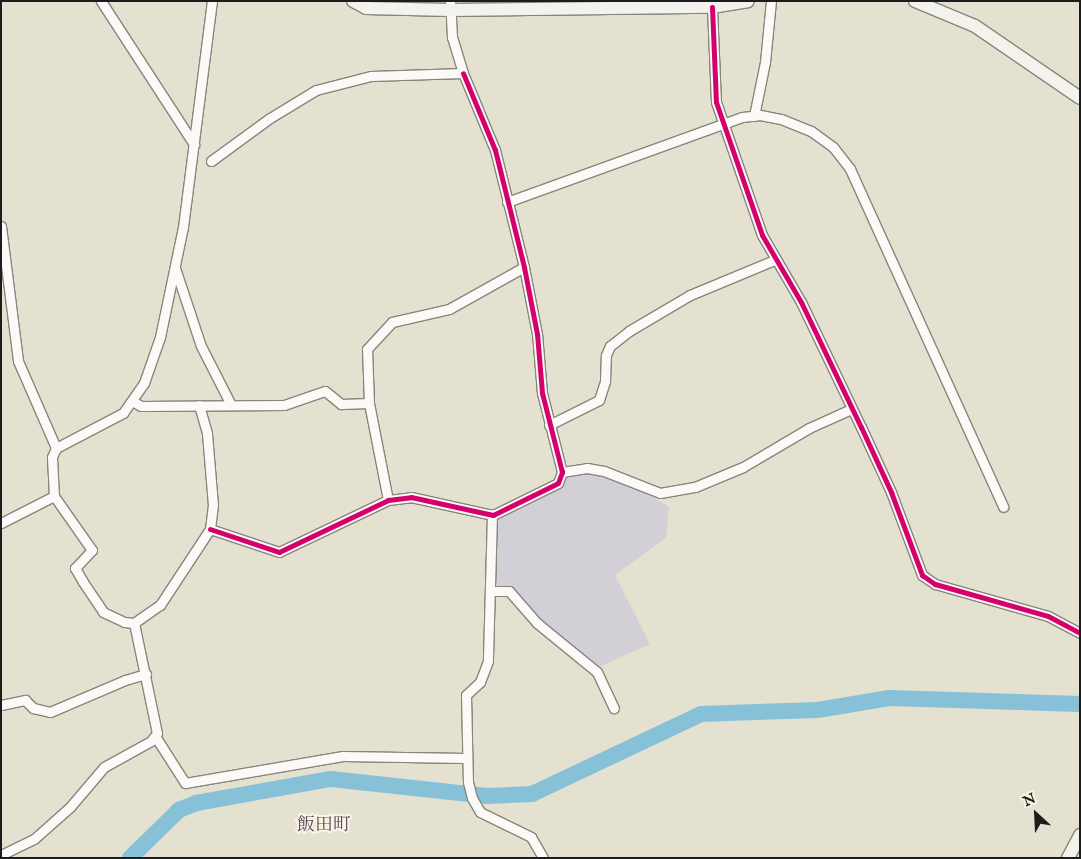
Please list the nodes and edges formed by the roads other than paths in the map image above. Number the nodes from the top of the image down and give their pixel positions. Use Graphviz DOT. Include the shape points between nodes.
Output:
graph roads {
  1 [pos="101,1"];
  2 [pos="212,1"];
  3 [pos="353,1"];
  4 [pos="748,1"];
  5 [pos="771,1"];
  6 [pos="917,2"];
  7 [pos="450,6"];
  8 [pos="712,7"];
  9 [pos="463,73"];
  10 [pos="1080,98"];
  11 [pos="754,116"];
  12 [pos="724,121"];
  13 [pos="194,144"];
  14 [pos="210,160"];
  15 [pos="507,202"];
  16 [pos="1,226"];
  17 [pos="774,260"];
  18 [pos="524,267"];
  19 [pos="174,268"];
  20 [pos="134,402"];
  21 [pos="369,403"];
  22 [pos="199,405"];
  23 [pos="231,405"];
  24 [pos="851,409"];
  25 [pos="549,424"];
  26 [pos="56,448"];
  27 [pos="562,472"];
  28 [pos="54,496"];
  29 [pos="388,500"];
  30 [pos="1002,507"];
  31 [pos="492,514"];
  32 [pos="1,523"];
  33 [pos="210,529"];
  34 [pos="490,591"];
  35 [pos="134,623"];
  36 [pos="1080,633"];
  37 [pos="146,674"];
  38 [pos="1,705"];
  39 [pos="614,708"];
  40 [pos="155,736"];
  41 [pos="466,758"];
  42 [pos="1080,835"];
  43 [pos="1,855"];
  44 [pos="543,858"];
  45 [pos="1068,858"];
  1 -- 13 [label="street"];
  2 -- 13 [label="street"];
  3 -- 7 [label="street" via="366,8"];
  4 -- 8 [label="street"];
  5 -- 11 [label="street" via="765,62"];
  6 -- 10 [label="street" via="975,26"];
  7 -- 8 [label="street"];
  7 -- 9 [label="street" via="452,37"];
  8 -- 12 [label="street" via="714,88"];
  9 -- 14 [label="street" via="371,76 316,90"];
  9 -- 15 [label="street" via="495,150"];
  11 -- 12 [label="street"];
  11 -- 30 [label="street" via="781,119 811,131 833,147 850,169"];
  12 -- 15 [label="street"];
  12 -- 17 [label="street" via="762,235"];
  13 -- 19 [label="street"];
  15 -- 18 [label="street"];
  16 -- 26 [label="street" via="18,362"];
  17 -- 24 [label="street" via="800,302"];
  17 -- 25 [label="street" via="690,296 629,331 610,346 606,355 605,381 599,400"];
  18 -- 21 [label="street" via="449,309 392,322 368,349"];
  18 -- 25 [label="street"];
  19 -- 20 [label="street" via="160,337"];
  19 -- 23 [label="street" via="201,346"];
  20 -- 22 [label="street" via="140,406"];
  20 -- 26 [label="street" via="123,412"];
  21 -- 23 [label="street" via="341,404 325,391 284,404"];
  21 -- 29 [label="street"];
  22 -- 23 [label="street"];
  22 -- 33 [label="street" via="207,433 212,505"];
  24 -- 27 [label="street" via="809,428 743,466 695,487 660,492 604,471 587,468"];
  24 -- 36 [label="street" via="891,492 922,575 935,584 1048,616"];
  25 -- 27 [label="street"];
  26 -- 28 [label="street" via="52,457"];
  27 -- 31 [label="street" via="558,483"];
  28 -- 32 [label="street"];
  28 -- 35 [label="street" via="92,550 75,568 83,582 103,612"];
  29 -- 31 [label="street" via="412,498"];
  29 -- 33 [label="street" via="279,552"];
  31 -- 34 [label="street"];
  33 -- 35 [label="street" via="160,605"];
  34 -- 39 [label="street" via="510,591 537,623 597,672"];
  34 -- 41 [label="street" via="488,661 480,682 466,695"];
  35 -- 37 [label="street"];
  37 -- 38 [label="street" via="50,712 33,708 25,700"];
  37 -- 40 [label="street" via="157,730"];
  40 -- 41 [label="street" via="185,783 343,756"];
  40 -- 43 [label="street" via="104,767 70,807 34,839"];
  41 -- 44 [label="street" via="468,782 475,805 488,817 531,837"];
  42 -- 45 [label="street"];
}
